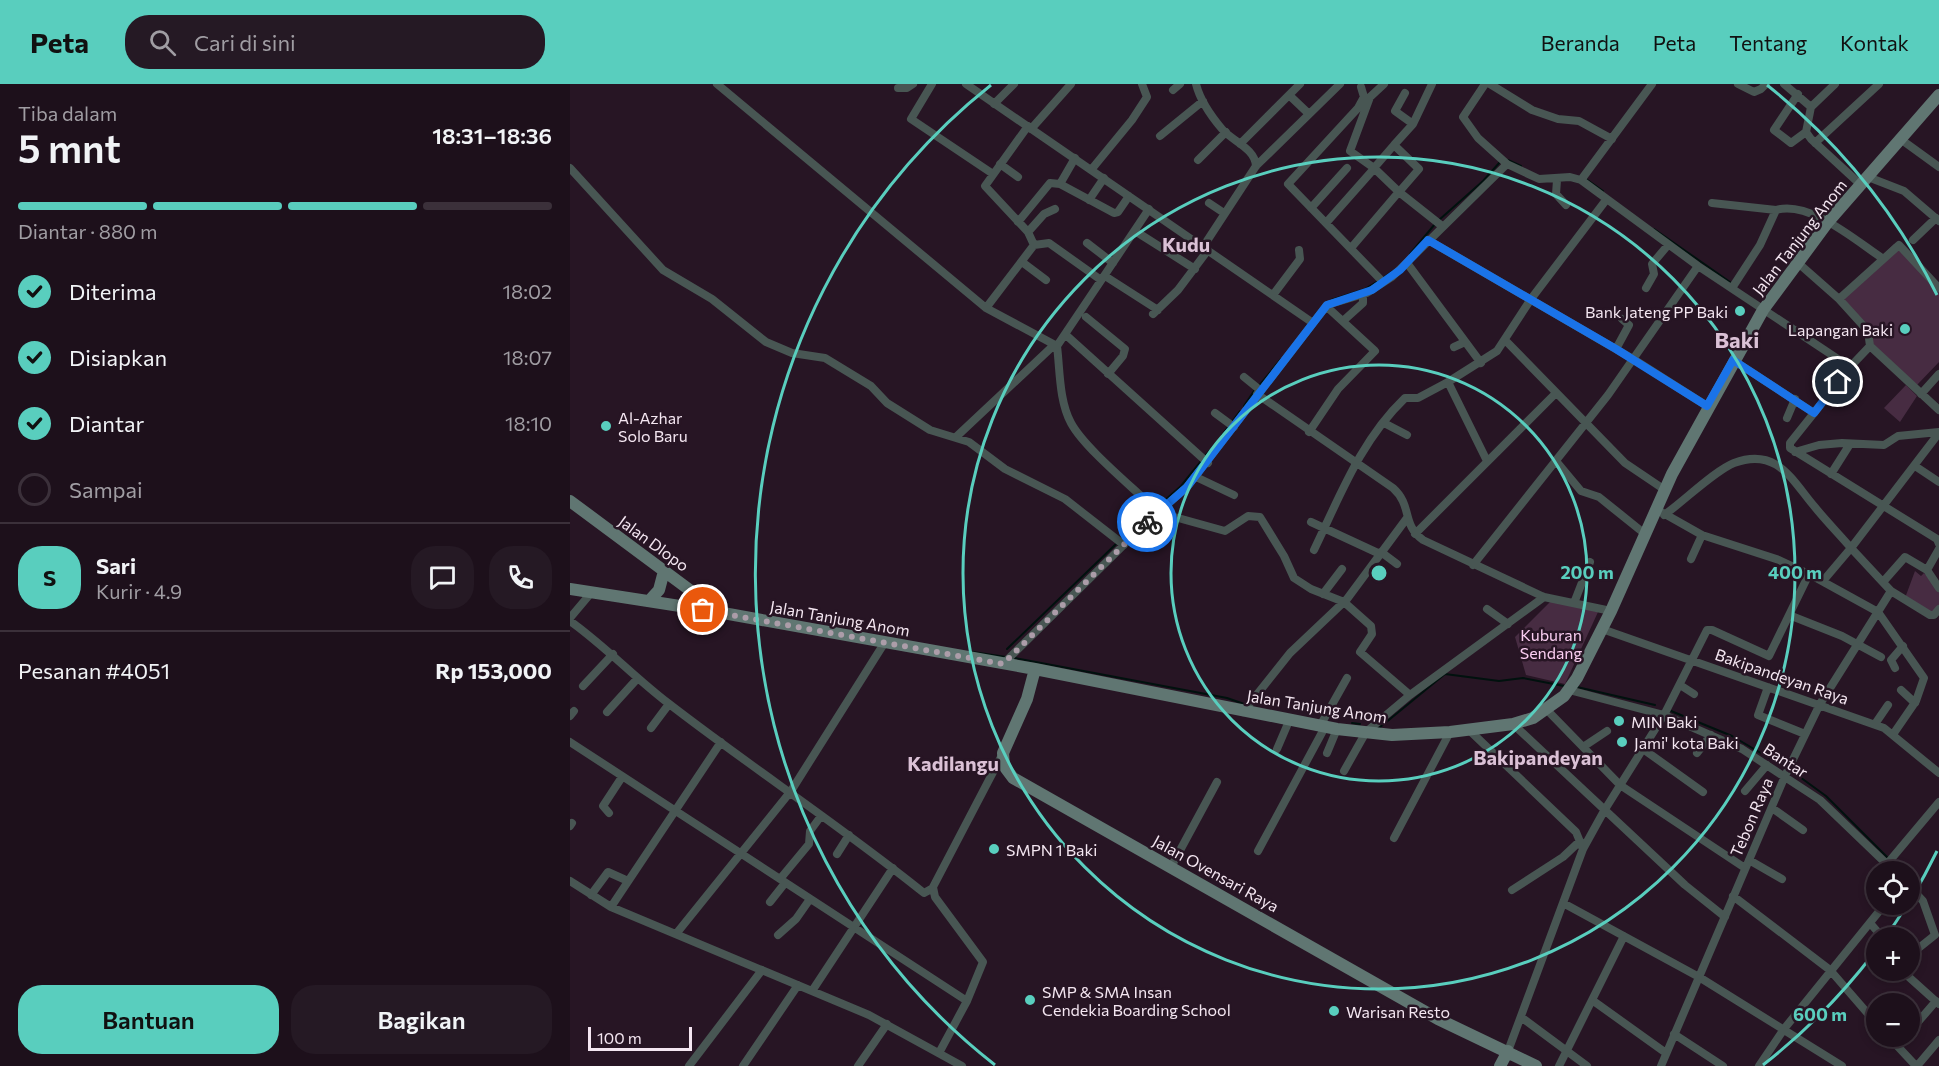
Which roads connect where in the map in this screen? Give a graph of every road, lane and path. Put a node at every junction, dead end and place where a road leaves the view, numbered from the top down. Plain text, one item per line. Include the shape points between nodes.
1 (717, 84) edge
2 (913, 84) edge
3 (932, 84) edge
4 (967, 84) edge
5 (1014, 84) edge
6 (1071, 84) edge
7 (1142, 84) edge
8 (1196, 84) edge
9 (1300, 84) edge
10 (1340, 84) edge
11 (1384, 84) edge
12 (1432, 84) edge
13 (1485, 84) edge
14 (1490, 84) edge
15 (1652, 84) edge
16 (1738, 84) edge
17 (1766, 84) edge
18 (1835, 84) edge
19 (1879, 84) edge
20 (1788, 85) edge
21 (1362, 87) dead end
22 (898, 88) dead end
23 (1405, 93) dead end
24 (1798, 94) junction
25 (1289, 95) junction
26 (1939, 95) edge
27 (1203, 101) junction
28 (994, 104) junction
29 (1811, 106) junction
30 (1309, 114) junction
31 (1413, 124) junction
32 (1029, 128) junction
33 (1226, 132) junction
34 (1806, 132) junction
35 (1160, 136) dead end
36 (1899, 138) junction
37 (1612, 139) junction
38 (1815, 143) junction
39 (1240, 144) junction
40 (1394, 145) junction
41 (1075, 158) junction
42 (1197, 160) dead end
43 (1503, 162) junction
44 (1000, 164) junction
45 (1256, 166) junction
46 (1939, 167) edge
47 (570, 168) edge
48 (1347, 168) dead end
49 (1373, 169) junction
50 (1091, 170) junction
51 (993, 174) junction
52 (1018, 177) dead end
53 (1104, 178) junction
54 (1583, 178) junction
55 (1557, 180) junction
56 (1865, 181) junction
57 (1060, 184) junction
58 (1398, 193) junction
59 (1129, 196) junction
60 (1606, 200) junction
61 (1089, 201) junction
62 (1209, 203) dead end
63 (1712, 203) dead end
64 (1566, 206) dead end
65 (1311, 208) junction
66 (1054, 209) dead end
67 (1149, 209) junction
68 (1776, 210) junction
69 (1224, 213) junction
70 (1937, 220) edge
71 (1018, 222) junction
72 (1828, 222) junction
73 (1326, 223) junction
74 (1439, 223) junction
75 (1135, 231) junction
76 (1028, 232) junction
77 (1428, 240) junction
78 (1913, 240) dead end
79 (1088, 243) dead end
80 (1668, 244) junction
81 (1034, 245) junction
82 (1206, 248) junction
83 (1351, 248) junction
84 (1299, 250) dead end
85 (1882, 258) junction
86 (1022, 262) junction
87 (1797, 262) junction
88 (1113, 263) junction
89 (1407, 263) junction
90 (1698, 266) junction
91 (1195, 269) junction
92 (1103, 278) junction
93 (1046, 280) dead end
94 (1382, 280) junction
95 (1646, 288) dead end
96 (1732, 288) junction
97 (1939, 288) edge
98 (1273, 295) junction
99 (1363, 295) junction
100 (1531, 299) junction
101 (1839, 299) junction
102 (1326, 306) junction
103 (986, 308) junction
104 (1762, 310) junction
105 (1086, 317) dead end
106 (1622, 319) dead end
107 (1311, 321) junction
108 (1343, 321) junction
109 (1066, 334) junction
110 (1506, 341) junction
111 (1465, 342) junction
112 (1055, 346) junction
113 (1870, 346) junction
114 (1454, 347) dead end
115 (1616, 349) junction
116 (1633, 359) junction
117 (1733, 360) junction
118 (1481, 363) junction
119 (1850, 367) junction
120 (1108, 374) junction
121 (1939, 374) edge
122 (1244, 377) dead end
123 (1448, 382) junction
124 (1258, 390) junction
125 (1555, 394) junction
126 (1921, 394) junction
127 (1795, 399) junction
128 (1707, 406) junction
129 (1939, 410) edge
130 (1215, 413) dead end
131 (1814, 413) junction
132 (1787, 418) dead end
133 (1384, 423) junction
134 (1585, 424) junction
135 (1231, 425) junction
136 (1309, 432) junction
137 (1407, 435) dead end
138 (1938, 436) edge
139 (956, 437) junction
140 (1850, 444) junction
141 (1795, 452) junction
142 (1204, 460) junction
143 (1556, 461) junction
144 (1487, 462) junction
145 (1355, 463) junction
146 (1915, 466) junction
147 (1831, 474) junction
148 (1196, 477) junction
149 (1939, 482) edge
150 (1665, 490) junction
151 (1234, 495) dead end
152 (570, 501) edge
153 (1884, 507) junction
154 (1157, 509) junction
155 (1660, 512) junction
156 (1407, 518) junction
157 (1311, 522) dead end
158 (1325, 527) junction
159 (1415, 534) junction
160 (1645, 534) junction
161 (1702, 535) junction
162 (1121, 543) junction
163 (1939, 544) edge
164 (1851, 548) junction
165 (1939, 549) edge
166 (1314, 550) dead end
167 (1380, 553) junction
168 (1690, 559) dead end
169 (1590, 562) dead end
170 (1397, 564) dead end
171 (1473, 565) junction
172 (1342, 569) dead end
173 (1927, 570) junction
174 (664, 571) junction
175 (1809, 574) junction
176 (1822, 581) junction
177 (1883, 582) junction
178 (1939, 588) edge
179 (570, 589) edge
180 (1891, 591) junction
181 (591, 592) junction
182 (1323, 594) junction
183 (1544, 597) junction
184 (649, 601) junction
185 (1344, 602) junction
186 (1574, 603) junction
187 (1487, 609) dead end
188 (1939, 609) edge
189 (1611, 611) junction
190 (719, 612) junction
191 (1878, 612) junction
192 (1789, 615) junction
193 (570, 620) edge
194 (1508, 624) junction
195 (1602, 629) junction
196 (885, 642) junction
197 (1858, 643) junction
198 (1903, 646) junction
199 (613, 654) junction
200 (1881, 657) dead end
201 (1007, 659) junction
202 (1692, 661) junction
203 (1895, 668) dead end
204 (1035, 669) junction
205 (1347, 678) dead end
206 (637, 679) junction
207 (1680, 685) junction
208 (583, 686) dead end
209 (1768, 687) junction
210 (1569, 690) junction
211 (1901, 690) dead end
212 (1694, 694) dead end
213 (1410, 695) junction
214 (1915, 703) junction
215 (669, 704) junction
216 (1820, 704) junction
217 (1888, 705) dead end
218 (1247, 708) junction
219 (1547, 710) junction
220 (607, 712) dead end
221 (1665, 713) junction
222 (1289, 721) junction
223 (1514, 724) junction
224 (1875, 724) junction
225 (651, 728) dead end
226 (1327, 728) junction
227 (1468, 729) junction
228 (1607, 731) dead end
229 (1366, 732) junction
230 (1450, 732) junction
231 (1894, 733) junction
232 (1805, 734) junction
233 (1711, 735) junction
234 (570, 742) edge
235 (721, 742) junction
236 (1582, 747) junction
237 (1277, 749) dead end
238 (1643, 749) junction
239 (1003, 753) junction
240 (1327, 753) dead end
241 (1697, 753) dead end
242 (1767, 765) junction
243 (1344, 771) dead end
244 (1939, 773) edge
245 (1786, 774) junction
246 (622, 777) junction
247 (1217, 782) dead end
248 (1620, 785) junction
249 (791, 791) junction
250 (1744, 791) dead end
251 (1703, 792) dead end
252 (1939, 802) edge
253 (1773, 808) junction
254 (1604, 811) junction
255 (609, 813) dead end
256 (675, 813) junction
257 (821, 816) junction
258 (1803, 830) dead end
259 (1593, 831) junction
260 (1576, 832) junction
261 (849, 835) junction
262 (1394, 838) dead end
263 (1582, 845) junction
264 (1258, 851) dead end
265 (740, 854) junction
266 (837, 854) dead end
267 (1889, 861) joint
268 (1747, 864) junction
269 (1171, 867) junction
270 (893, 868) junction
271 (1782, 879) dead end
272 (570, 880) edge
273 (628, 881) junction
274 (782, 881) junction
275 (933, 888) junction
276 (1512, 890) dead end
277 (591, 896) junction
278 (1733, 896) junction
279 (1920, 898) edge
280 (810, 899) junction
281 (770, 902) dead end
282 (1563, 903) junction
283 (611, 907) junction
284 (1876, 915) edge
285 (1725, 917) junction
286 (1870, 923) junction
287 (855, 927) junction
288 (1873, 927) edge
289 (676, 934) junction
290 (778, 935) dead end
291 (1624, 936) junction
292 (1920, 947) edge
293 (762, 970) junction
294 (1830, 970) junction
295 (1699, 977) junction
296 (1913, 981) edge
297 (798, 985) junction
298 (812, 991) junction
299 (1592, 1000) junction
300 (967, 1001) junction
301 (1937, 1003) edge
302 (1866, 1011) edge
303 (1521, 1017) junction
304 (1920, 1020) edge
305 (887, 1024) junction
306 (1784, 1029) junction
307 (1674, 1034) junction
308 (1939, 1040) edge
309 (1899, 1047) edge
310 (1508, 1050) junction
311 (1568, 1052) junction
312 (939, 1053) junction
313 (1666, 1053) junction
314 (689, 1066) edge
315 (743, 1066) edge
316 (858, 1066) edge
317 (962, 1066) edge
318 (1500, 1066) edge
319 (1536, 1066) edge
320 (1559, 1066) edge
321 (1587, 1066) edge
322 (1661, 1066) edge
323 (1723, 1066) edge
324 (1759, 1066) edge
325 (1842, 1066) edge
326 (1917, 1066) edge

1 - 103 street
2 - 22 street
3 - 51 street via 911,119
4 - 28 street
5 - 28 street
6 - 32 street
7 - 50 street via 1147,97
8 - 27 street
9 - 25 street
10 - 30 street
11 - 49 street via 1370,97 1350,149
12 - 31 street
13 - 43 street via 1463,117
14 - 37 street via 1532,110 1579,121
15 - 37 street
16 - 17 street via 1754,92
18 - 29 street
19 - 38 street
20 - 24 street
21 - 65 street via 1364,97 1358,108 1288,183
23 - 31 street via 1395,111
24 - 29 street
24 - 34 street via 1774,130 1791,143
25 - 30 street
25 - 39 street
26 - 36 main road, Jalan Tanjung Anom
27 - 33 street
27 - 35 street
28 - 32 street
29 - 34 street
30 - 45 street
31 - 40 street
32 - 41 street
32 - 44 street
33 - 39 street
33 - 42 street
34 - 38 street
36 - 46 street
36 - 56 main road, Jalan Tanjung Anom
37 - 54 street
38 - 56 street
39 - 45 street via 1250,152
40 - 49 street
40 - 58 street via 1419,169
41 - 50 street
41 - 57 street
43 - 55 street via 1539,179
43 - 74 street
44 - 51 street
44 - 52 street
45 - 69 street
47 - 139 street via 663,270 712,299 766,342 825,358 871,386 922,426
48 - 65 street
49 - 58 street
49 - 73 street
50 - 53 street
51 - 71 street via 985,188
53 - 59 street
53 - 61 street
54 - 55 street
54 - 60 street
55 - 64 street via 1556,192
56 - 70 street via 1904,191
56 - 72 main road, Jalan Tanjung Anom
57 - 61 street
57 - 71 street via 1050,183
58 - 74 street
58 - 83 street
59 - 61 street via 1117,213
59 - 67 street
60 - 80 street
60 - 100 street
62 - 69 street
63 - 68 street
65 - 73 street
66 - 76 street
67 - 75 street
67 - 82 street
68 - 72 street via 1802,209
68 - 96 street via 1754,256
69 - 82 street
70 - 78 street
71 - 76 street
72 - 85 street
72 - 87 main road, Jalan Tanjung Anom
73 - 83 street
74 - 77 street
75 - 88 street
75 - 91 street
76 - 81 street
77 - 89 street
77 - 100 street
79 - 88 street
80 - 90 street
80 - 95 street via 1653,264 1654,274
81 - 86 street
81 - 92 street via 1049,243
82 - 91 street
82 - 98 street
83 - 94 street
84 - 98 street via 1300,259
85 - 97 street via 1899,245
85 - 101 street
86 - 93 street
86 - 103 street
87 - 101 street
87 - 104 main road, Jalan Tanjung Anom
88 - 92 street
89 - 94 street
89 - 111 street
90 - 96 street
90 - 116 street
91 - 92 street via 1155,312
92 - 109 street
94 - 99 street
96 - 104 street
98 - 107 street
99 - 102 street
99 - 108 street via 1363,303
100 - 110 street
100 - 115 street
101 - 113 street via 1868,331
102 - 107 street
102 - 108 street
103 - 112 street
104 - 117 main road, Jalan Tanjung Anom
104 - 119 street
105 - 120 street via 1125,349
106 - 115 street via 1629,325
107 - 124 street
108 - 136 street via 1375,352 1338,389
109 - 112 street
109 - 120 street
110 - 118 street
110 - 125 street
111 - 114 street
111 - 118 street
112 - 139 street
112 - 154 street via 1071,423
113 - 119 street
113 - 126 street
115 - 116 street
116 - 128 street
116 - 134 street
117 - 127 street
117 - 128 main road, Jalan Tanjung Anom
118 - 123 street
119 - 131 street
120 - 142 street
121 - 126 street
122 - 124 street
123 - 133 street via 1418,398 1405,398
123 - 144 street
124 - 135 street
124 - 136 street
125 - 134 street
125 - 144 street
126 - 129 street
127 - 131 street
127 - 132 street
128 - 150 main road, Jalan Tanjung Anom
130 - 135 street
131 - 141 street via 1790,443
133 - 137 street
133 - 145 street
134 - 143 street
134 - 150 street via 1635,472
135 - 142 street
136 - 145 street
138 - 140 street via 1898,436 1884,445
138 - 146 street
139 - 162 street via 981,449 1005,470 1065,500
140 - 141 street
140 - 147 street
141 - 147 street
142 - 148 street
143 - 160 street via 1581,491 1599,497
143 - 171 street
144 - 159 street
145 - 156 street via 1401,495
145 - 158 street
146 - 149 street
146 - 153 street
147 - 153 street
148 - 151 street
148 - 154 street
150 - 155 main road, Jalan Tanjung Anom
152 - 174 main road, Jalan Dlopo
153 - 163 street via 1937,539
153 - 164 street
154 - 162 street
154 - 182 street via 1225,531 1248,516 1260,517 1294,578
155 - 160 main road, Jalan Tanjung Anom
155 - 161 street
155 - 164 street via 1733,464 1761,460 1791,474
156 - 159 street
156 - 167 street
157 - 158 street
158 - 166 street
158 - 167 street
159 - 171 street
160 - 189 main road, Jalan Tanjung Anom
161 - 168 street
161 - 175 street
162 - 201 street
164 - 176 street
164 - 177 street
165 - 173 street
167 - 170 street
167 - 185 street
169 - 186 street
171 - 183 street
172 - 182 street
173 - 177 street via 1905,556
173 - 178 street
174 - 184 main road via 659,590
174 - 190 main road, Jalan Dlopo
175 - 176 street
175 - 192 street
176 - 191 street
177 - 180 street
179 - 181 main road, Jalan Tanjung Anom
180 - 188 street via 1930,615
180 - 191 street, Tebon Raya
181 - 184 main road, Jalan Tanjung Anom
181 - 193 street
182 - 185 street
183 - 186 street
183 - 194 street
184 - 190 main road, Jalan Tanjung Anom
185 - 213 street via 1373,628 1360,649 1361,655
185 - 218 street via 1290,653
186 - 189 street
187 - 194 street
189 - 195 main road, Jalan Tanjung Anom
190 - 196 main road, Jalan Tanjung Anom
191 - 197 street, Tebon Raya
191 - 198 street
192 - 197 street
192 - 202 street via 1768,656 1710,629
193 - 199 street
194 - 213 street
195 - 202 street, Bakipandeyan Raya
195 - 210 main road, Jalan Tanjung Anom
196 - 201 main road, Jalan Tanjung Anom
196 - 249 street
197 - 200 street
197 - 216 street, Tebon Raya
198 - 203 street via 1891,660
198 - 214 street via 1924,678
199 - 206 street
199 - 208 street
201 - 204 main road, Jalan Tanjung Anom
202 - 207 street
202 - 209 street, Bakipandeyan Raya
204 - 218 main road, Jalan Tanjung Anom
204 - 239 main road via 1027,699
205 - 226 street
206 - 215 street
206 - 220 street
207 - 212 street
207 - 221 street
209 - 216 street, Bakipandeyan Raya
209 - 232 street via 1758,715
210 - 219 main road, Jalan Tanjung Anom
210 - 221 street, Bantar
211 - 214 street
213 - 229 street
214 - 231 street
215 - 225 street
215 - 235 street
216 - 224 street, Bakipandeyan Raya
216 - 232 street, Tebon Raya
217 - 224 street
218 - 222 main road, Jalan Tanjung Anom
219 - 223 main road, Jalan Tanjung Anom
219 - 236 street
221 - 233 street, Bantar
221 - 238 street
222 - 226 main road, Jalan Tanjung Anom
222 - 237 street
223 - 227 main road, Jalan Tanjung Anom
223 - 254 street
224 - 231 street, Bakipandeyan Raya
226 - 229 main road, Jalan Tanjung Anom
226 - 240 street
226 - 264 street
227 - 230 main road, Jalan Tanjung Anom
227 - 260 street
228 - 236 street
229 - 230 main road, Jalan Tanjung Anom
229 - 243 street
230 - 262 street
231 - 244 street, Bakipandeyan Raya
232 - 245 street, Tebon Raya
233 - 241 street
233 - 242 street, Bantar
234 - 246 street
235 - 249 street
235 - 256 street
236 - 248 street
238 - 248 street
238 - 251 street
239 - 269 main road, Jalan Ovensari Raya via 1004,766 1013,778
239 - 275 street
242 - 245 street, Bantar
242 - 250 street
245 - 253 street, Tebon Raya
245 - 267 street, Bantar
246 - 255 street via 603,806
246 - 256 street
247 - 269 street
248 - 254 street
248 - 268 street
249 - 257 street
249 - 265 street
252 - 267 street
253 - 258 street
253 - 268 street, Tebon Raya
254 - 259 street
254 - 285 street
256 - 265 street
256 - 273 street
257 - 261 street
257 - 274 street via 810,831 808,844
259 - 260 street
259 - 263 street
260 - 263 street
261 - 266 street
261 - 270 street
263 - 276 street
263 - 282 street
265 - 274 street
265 - 289 street
268 - 271 street
268 - 278 street, Tebon Raya
269 - 310 main road, Jalan Ovensari Raya via 1438,1019 1478,1040
270 - 275 street via 924,893
270 - 287 street
272 - 277 street
273 - 277 street via 608,872
273 - 283 street
274 - 280 street
274 - 281 street
275 - 300 street via 935,897 982,958 981,972
277 - 283 street
278 - 285 street, Tebon Raya
278 - 294 street
279 - 292 street via 1935,935
280 - 287 street
280 - 290 street
282 - 291 street
282 - 303 street
283 - 289 street
284 - 286 street
285 - 295 street, Tebon Raya
286 - 288 street
286 - 294 street
287 - 298 street
287 - 300 street
289 - 293 street
291 - 295 street
291 - 299 street
293 - 297 street
293 - 314 street
294 - 302 street
294 - 306 street
295 - 306 street
295 - 307 street, Tebon Raya
296 - 301 street
297 - 298 street
297 - 315 street
298 - 305 street
299 - 311 street
299 - 313 street
300 - 312 street
301 - 304 street
303 - 310 street
303 - 311 street
305 - 312 street
305 - 316 street
306 - 324 street
306 - 325 street
307 - 313 street, Tebon Raya
307 - 323 street
308 - 326 street
309 - 326 street
310 - 318 main road
310 - 319 main road, Jalan Ovensari Raya
311 - 320 street
311 - 321 street
312 - 317 street
313 - 322 street, Tebon Raya

